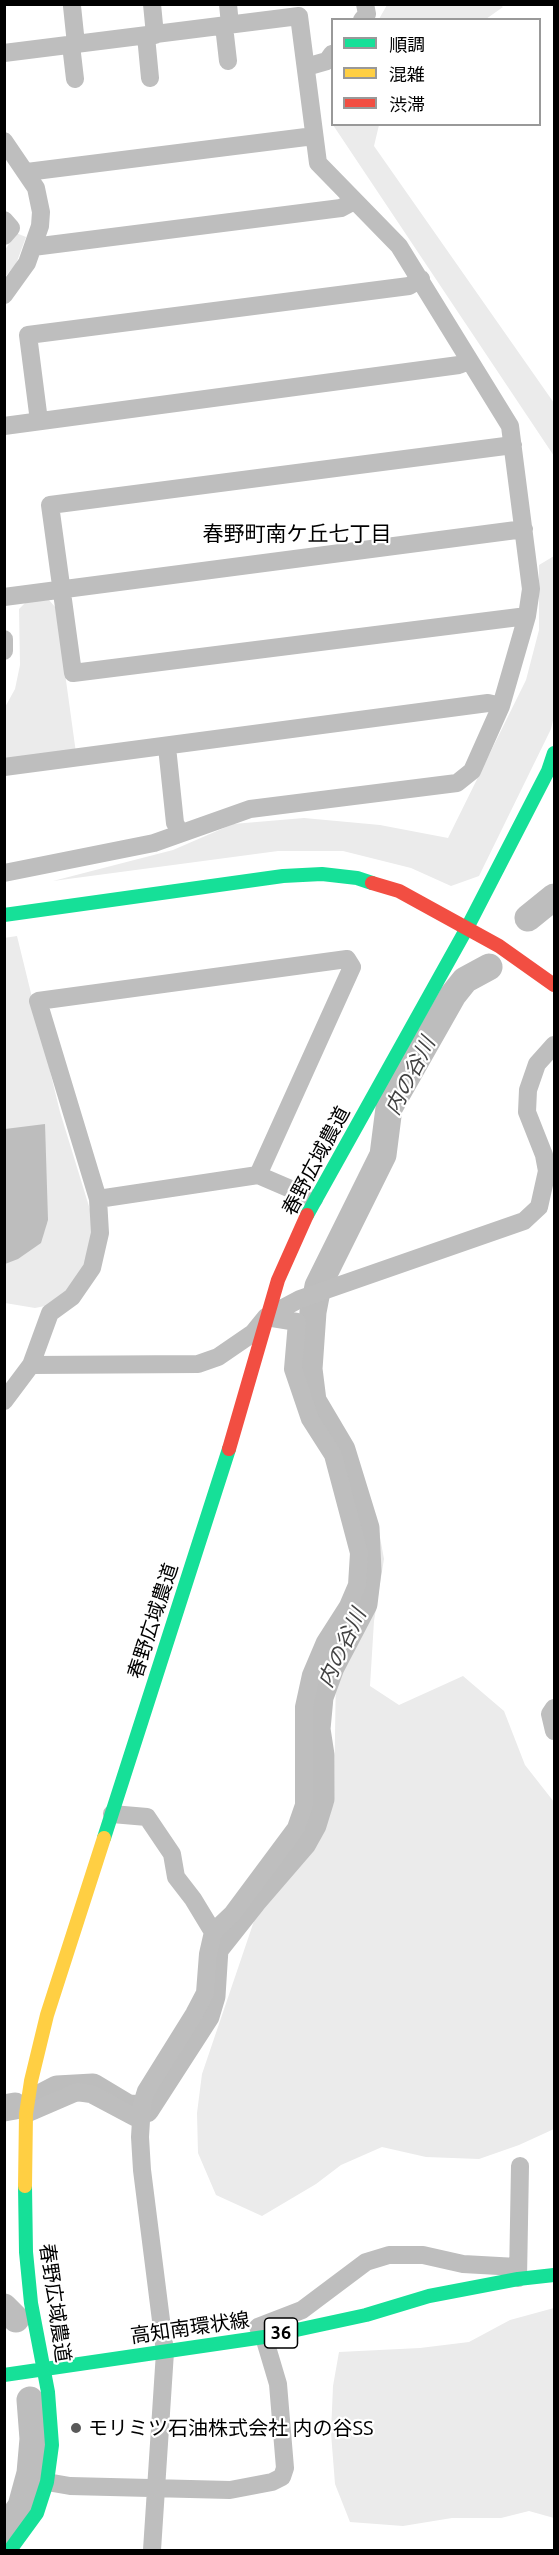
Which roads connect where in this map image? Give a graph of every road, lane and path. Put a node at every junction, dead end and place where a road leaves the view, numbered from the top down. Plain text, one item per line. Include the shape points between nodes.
1 (152, 4) edge
2 (228, 4) edge
3 (365, 4) edge
4 (72, 6) edge
5 (298, 10) edge
6 (364, 18) edge
7 (227, 25) junction
8 (150, 35) junction
9 (73, 45) junction
10 (4, 54) edge
11 (331, 56) edge
12 (228, 61) dead end
13 (306, 67) junction
14 (150, 78) dead end
15 (75, 79) dead end
16 (314, 136) junction
17 (4, 141) edge
18 (27, 172) junction
19 (354, 201) junction
20 (4, 220) edge
21 (4, 236) edge
22 (33, 247) junction
23 (421, 279) junction
24 (4, 295) edge
25 (469, 361) junction
26 (39, 421) junction
27 (4, 426) edge
28 (513, 445) junction
29 (524, 529) junction
30 (61, 590) junction
31 (4, 597) edge
32 (527, 615) junction
33 (4, 639) edge
34 (4, 651) edge
35 (501, 706) junction
36 (166, 747) junction
37 (555, 753) edge
38 (4, 767) edge
39 (180, 832) junction
40 (4, 873) edge
41 (4, 915) edge
42 (467, 928) junction
43 (555, 985) edge
44 (555, 1045) edge
45 (258, 1175) junction
46 (98, 1199) junction
47 (314, 1199) junction
48 (266, 1317) junction
49 (31, 1365) junction
50 (4, 1401) edge
51 (555, 1708) edge
52 (555, 1731) edge
53 (112, 1814) junction
54 (213, 1932) junction
55 (141, 2112) junction
56 (26, 2114) junction
57 (520, 2166) dead end
58 (517, 2273) junction
59 (555, 2276) edge
60 (264, 2337) junction
61 (165, 2352) junction
62 (45, 2370) junction
63 (4, 2374) edge
64 (47, 2482) junction
65 (154, 2488) junction
66 (10, 2550) edge
67 (152, 2550) edge

1 - 8 street
2 - 7 street
3 - 6 street
4 - 9 street
5 - 7 street
5 - 13 street
7 - 8 street
7 - 12 street
8 - 9 street
8 - 14 street
9 - 10 street
9 - 15 street
11 - 13 street
13 - 16 street
16 - 18 street
16 - 19 street via 318,163
17 - 18 street
18 - 22 street via 36,188 41,212
19 - 22 street via 341,208
19 - 23 street via 399,246
20 - 21 street via 11,228
22 - 24 street via 27,263
23 - 25 street
23 - 26 street via 409,286 27,335
25 - 26 street
25 - 28 street via 510,426
26 - 27 street
28 - 29 street
28 - 30 street via 51,505
29 - 30 street
29 - 32 street via 531,589
30 - 31 street
30 - 32 street via 73,673
32 - 35 street
33 - 34 street
35 - 36 street via 488,704
35 - 39 street via 472,771 457,783 250,809
36 - 38 street
36 - 39 street
37 - 42 street, 春野広域農道
39 - 40 street via 154,843
41 - 42 street via 283,876 322,874 357,878 399,891
42 - 43 street
42 - 47 street, 春野広域農道
44 - 48 street via 537,1064 528,1090 527,1112 547,1171 539,1207 524,1221 419,1260 327,1288
45 - 46 street
45 - 46 street via 352,967 347,959 38,1001
45 - 47 street
46 - 49 street via 100,1233 93,1268 72,1297 50,1313
47 - 48 street, 春野広域農道
48 - 49 street via 253,1333 218,1357 198,1365
48 - 53 street, 春野広域農道 via 240,1413
48 - 54 street via 297,1322 293,1369 310,1419 333,1455 359,1553 357,1585 311,1675 304,1707 304,1805 296,1828 232,1914
49 - 50 street
51 - 52 street via 550,1714
53 - 54 street via 147,1817 171,1854 176,1877
53 - 56 street, 春野広域農道 via 47,2015
54 - 55 street via 205,1993 146,2091
55 - 56 street via 76,2092
55 - 61 street via 142,2170
56 - 62 street, 春野広域農道 via 26,2252 31,2303
57 - 58 street
58 - 59 street, 高知南環状線 / 36
58 - 60 street, 高知南環状線 / 36
58 - 60 street via 423,2255 389,2255 366,2262 302,2310 258,2327
60 - 61 street, 高知南環状線 / 36
60 - 65 street via 278,2384 285,2468 282,2477 230,2490
61 - 62 street, 高知南環状線 / 36
61 - 65 street
62 - 63 street, 高知南環状線 / 36
62 - 64 street, 春野広域農道 via 51,2445
64 - 65 street
64 - 66 street, 春野広域農道 via 37,2513
65 - 67 street

